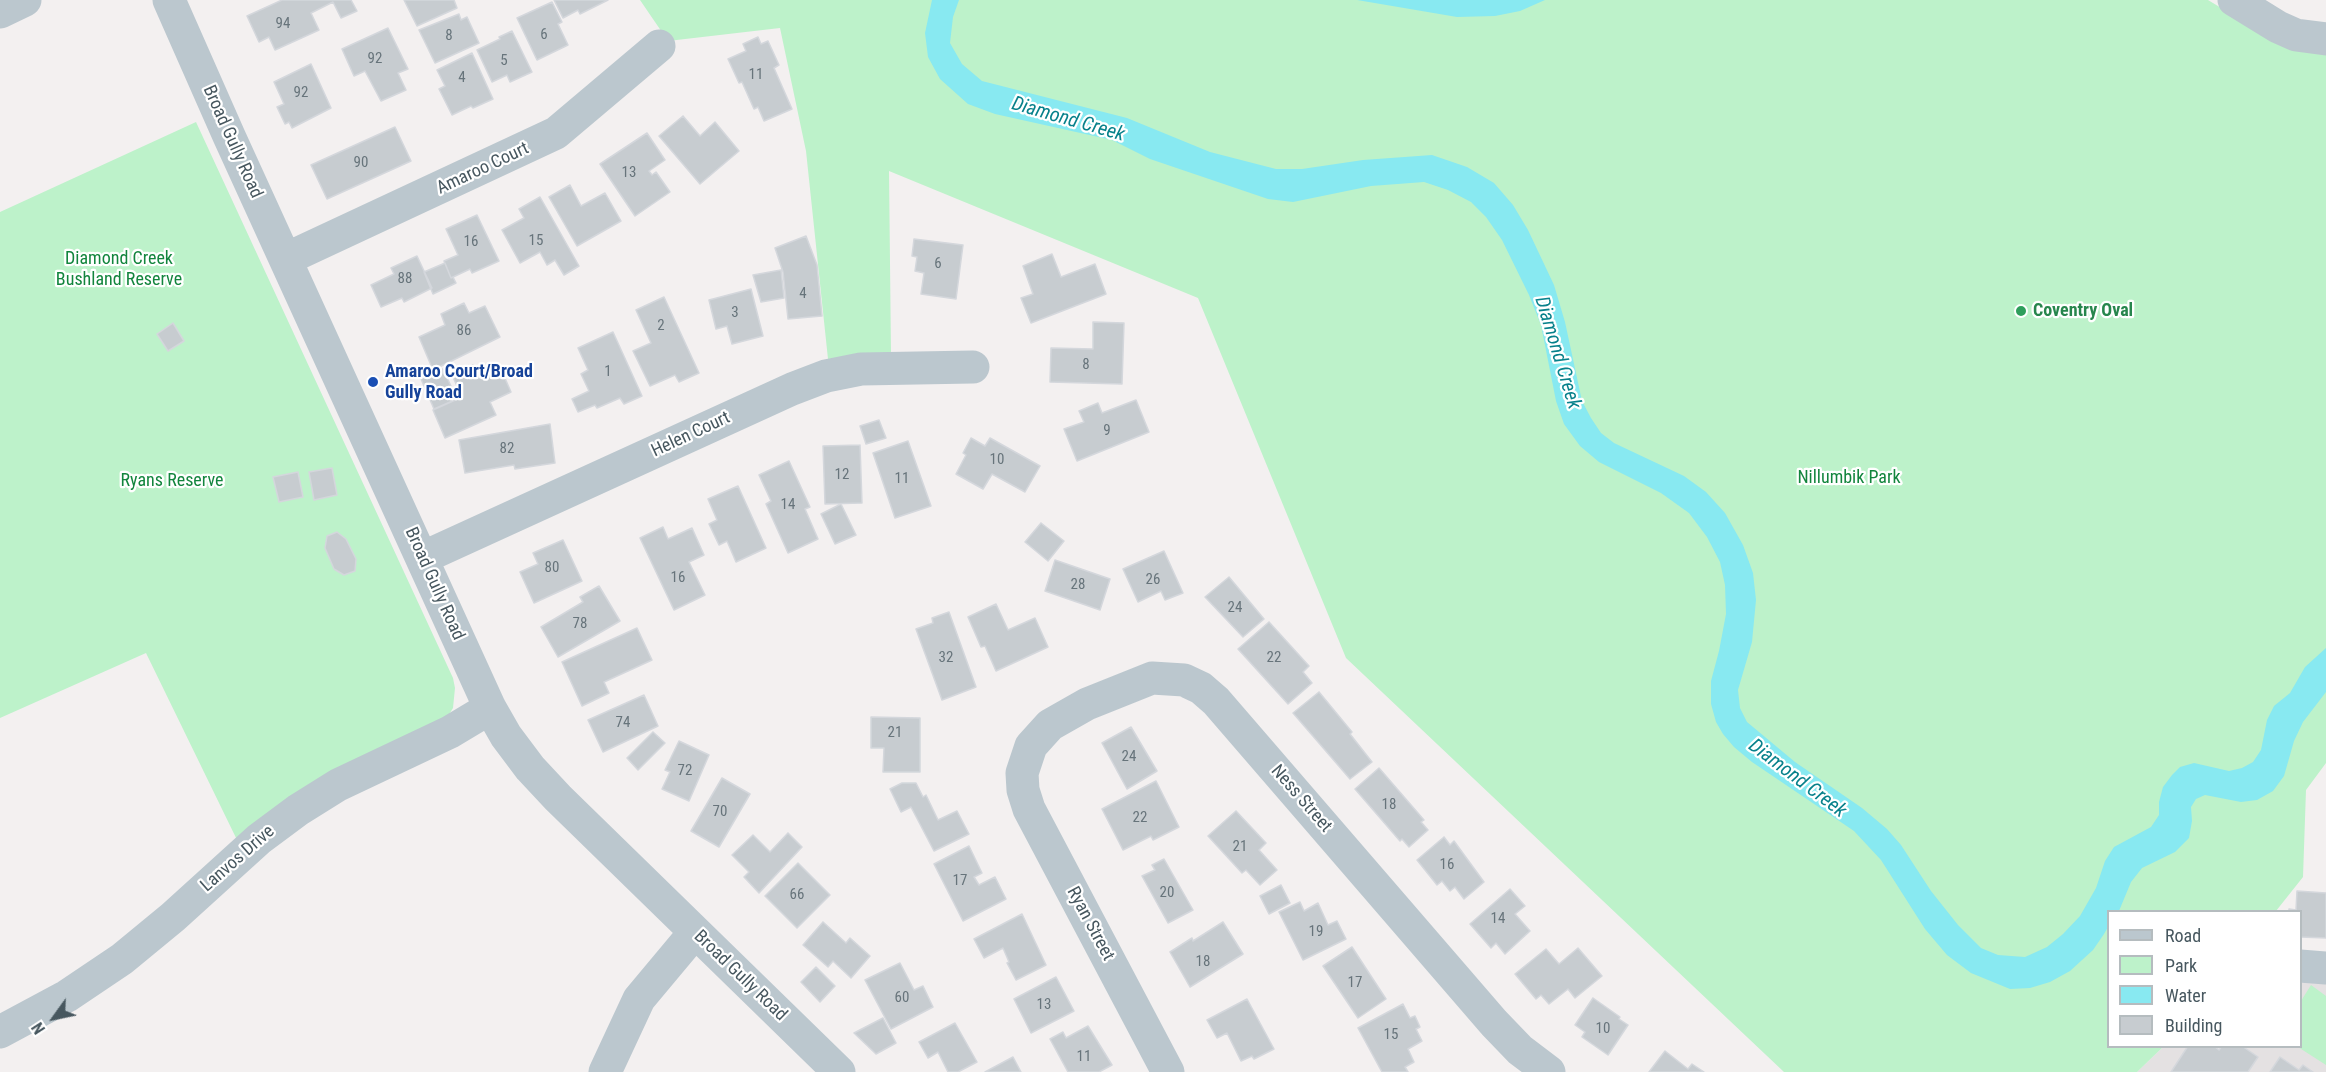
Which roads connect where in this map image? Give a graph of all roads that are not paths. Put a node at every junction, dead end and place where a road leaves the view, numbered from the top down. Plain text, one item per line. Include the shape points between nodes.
1 (25, 0) edge
2 (169, 0) edge
3 (2234, 0) edge
4 (0, 12) edge
5 (2326, 39) edge
6 (659, 46) dead end
7 (286, 259) junction
8 (973, 367) dead end
9 (422, 558) junction
10 (490, 708) junction
11 (1022, 773) joint
12 (695, 932) junction
13 (2302, 966) edge
14 (2326, 968) edge
15 (0, 1032) edge
16 (605, 1072) edge
17 (839, 1072) edge
18 (1168, 1072) edge
19 (1549, 1072) edge

1 - 4 street
2 - 7 street, Broad Gully Road
3 - 5 street via 2296,35
6 - 7 street, Amaroo Court via 556,134
7 - 9 street, Broad Gully Road
8 - 9 street, Helen Court via 861,369 826,376
9 - 10 street, Broad Gully Road
10 - 12 street, Broad Gully Road via 506,736 551,790
10 - 15 street, Lanvos Drive via 450,732 355,776 298,810 122,958 67,996
11 - 18 street, Ryan Street via 1029,809
11 - 19 street, Ness Street via 1030,746 1041,733 1087,704 1152,678 1184,680 1201,688 1494,1023
12 - 16 street via 639,999
12 - 17 street, Broad Gully Road
13 - 14 street

